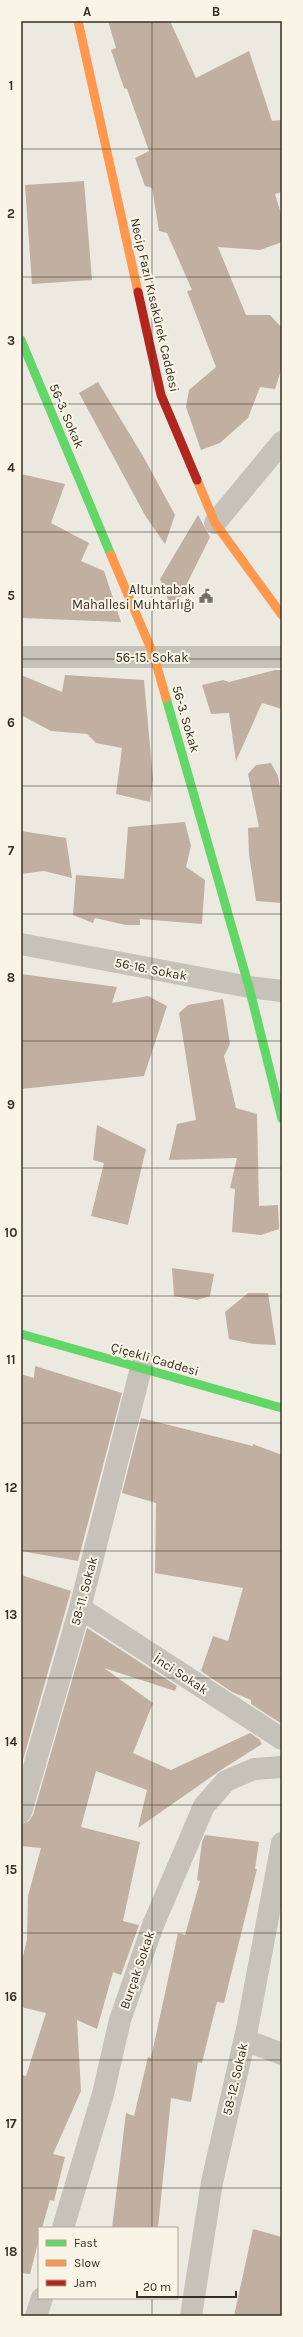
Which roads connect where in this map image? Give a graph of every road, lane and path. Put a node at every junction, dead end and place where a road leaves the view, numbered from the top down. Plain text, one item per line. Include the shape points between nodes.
1 (78, 21) edge
2 (21, 340) edge
3 (282, 442) edge
4 (215, 523) junction
5 (282, 614) edge
6 (154, 656) junction
7 (21, 657) edge
8 (282, 657) edge
9 (21, 944) edge
10 (249, 987) junction
11 (282, 991) edge
12 (282, 1119) edge
13 (21, 1334) edge
14 (141, 1368) junction
15 (282, 1408) edge
16 (80, 1608) junction
17 (282, 1740) edge
18 (282, 1767) edge
19 (21, 1812) edge
20 (282, 1843) edge
21 (245, 2040) junction
22 (282, 2054) edge
23 (63, 2227) edge
24 (42, 2299) edge
25 (36, 2316) edge
26 (191, 2316) edge

1 - 4 street, Necip Fazıl Kısakürek Caddesi via 161,395
2 - 6 street, 56-3. Sokak
3 - 4 street
4 - 5 street, Necip Fazıl Kısakürek Caddesi
6 - 7 street, 56-15. Sokak
6 - 8 street, 56-15. Sokak
6 - 10 street, 56-3. Sokak
9 - 10 street, 56-16. Sokak
10 - 11 street, 56-16. Sokak
10 - 12 street, 56-3. Sokak
13 - 14 street, Çiçekli Caddesi
14 - 15 street, Çiçekli Caddesi
14 - 16 street, 58-11. Sokak
16 - 17 street, İnci Sokak
16 - 19 street, 58-11. Sokak
18 - 23 street, Burçak Sokak via 254,1769 226,1781 204,1806 153,1925 120,2020 103,2094
20 - 21 street, 58-12. Sokak
21 - 22 street
21 - 26 street, 58-12. Sokak via 212,2182
24 - 25 street

